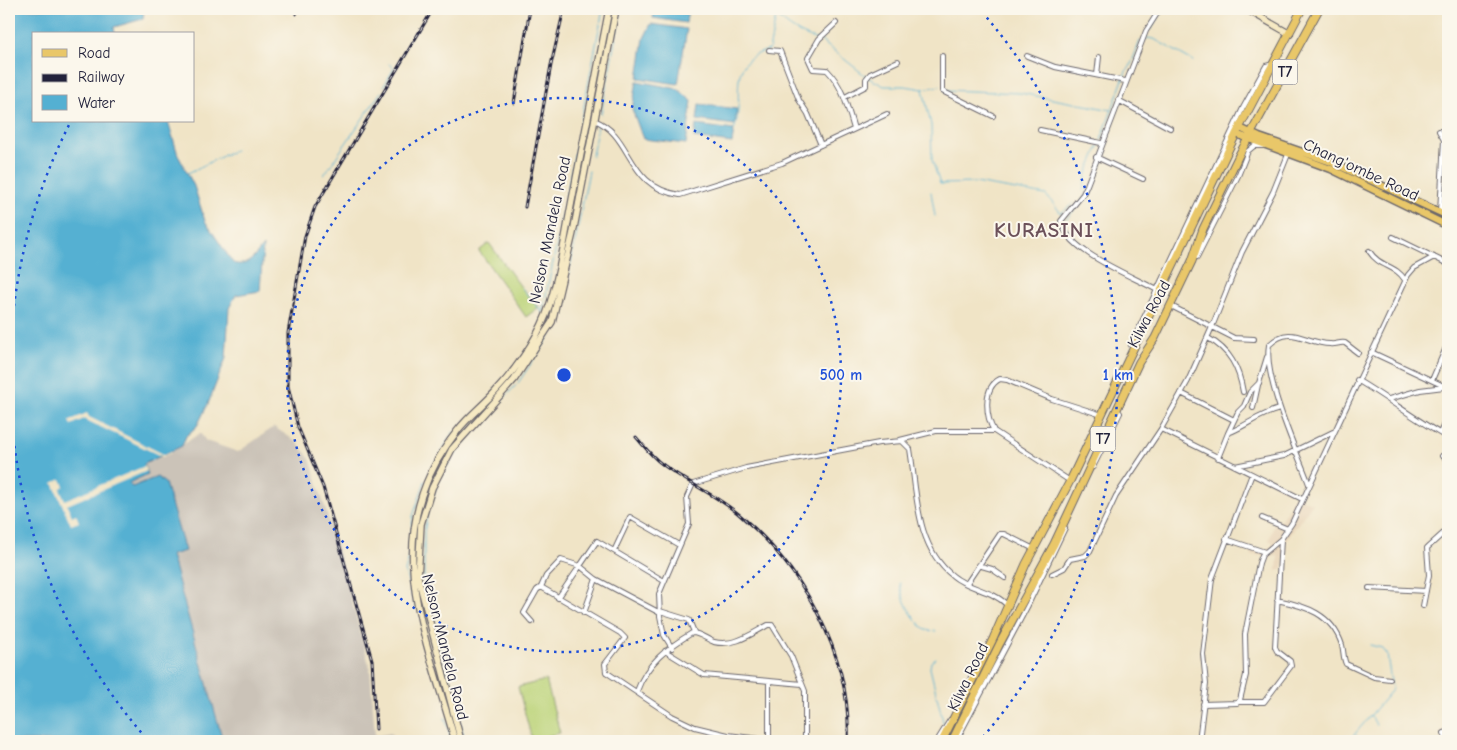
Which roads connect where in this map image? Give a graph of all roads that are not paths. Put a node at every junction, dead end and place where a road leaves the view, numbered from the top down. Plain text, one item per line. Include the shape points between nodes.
1 (609, 9) edge
2 (616, 9) edge
3 (1160, 9) edge
4 (1246, 9) edge
5 (1302, 9) edge
6 (1319, 9) edge
7 (836, 22) dead end
8 (1290, 34) junction
9 (769, 50) dead end
10 (942, 56) dead end
11 (1027, 56) dead end
12 (1099, 57) dead end
13 (898, 61) dead end
14 (1273, 64) junction
15 (1097, 76) junction
16 (1126, 81) junction
17 (845, 97) junction
18 (1118, 100) junction
19 (887, 114) dead end
20 (993, 116) dead end
21 (594, 120) junction
22 (1254, 125) junction
23 (1170, 128) dead end
24 (854, 130) junction
25 (1040, 130) dead end
26 (1238, 131) junction
27 (1439, 131) dead end
28 (1249, 136) junction
29 (1260, 140) junction
30 (1101, 143) junction
31 (821, 145) junction
32 (1243, 147) junction
33 (1273, 147) junction
34 (1289, 152) junction
35 (1096, 157) junction
36 (1143, 180) dead end
37 (1440, 212) junction
38 (1448, 216) edge
39 (1448, 226) edge
40 (1393, 237) dead end
41 (1369, 251) dead end
42 (1434, 257) junction
43 (1448, 264) edge
44 (1405, 280) junction
45 (1158, 291) junction
46 (1170, 306) junction
47 (1212, 327) junction
48 (1208, 338) junction
49 (1254, 339) dead end
50 (1448, 343) edge
51 (1371, 352) junction
52 (1358, 354) dead end
53 (1268, 355) junction
54 (1358, 380) junction
55 (1432, 380) junction
56 (1259, 383) junction
57 (1447, 388) edge
58 (1243, 392) dead end
59 (1181, 393) junction
60 (1388, 399) junction
61 (1253, 408) dead end
62 (1280, 409) junction
63 (1101, 414) junction
64 (1448, 417) edge
65 (1234, 420) junction
66 (1161, 429) junction
67 (994, 431) junction
68 (1333, 432) junction
69 (1228, 433) junction
70 (1440, 433) junction
71 (1448, 438) edge
72 (893, 442) junction
73 (1296, 451) junction
74 (1442, 456) dead end
75 (1218, 458) junction
76 (1448, 459) edge
77 (1235, 466) junction
78 (1252, 474) junction
79 (1069, 480) junction
80 (1309, 484) junction
81 (1302, 500) junction
82 (1262, 518) dead end
83 (1288, 529) junction
84 (1448, 530) edge
85 (1226, 539) junction
86 (1281, 539) junction
87 (679, 545) junction
88 (615, 549) junction
89 (1033, 549) junction
90 (1266, 552) junction
91 (978, 565) junction
92 (580, 566) junction
93 (1052, 574) dead end
94 (1005, 578) dead end
95 (596, 579) junction
96 (664, 581) junction
97 (967, 584) junction
98 (541, 587) junction
99 (1369, 588) dead end
100 (1426, 591) junction
101 (558, 598) junction
102 (1277, 600) junction
103 (1006, 604) junction
104 (1423, 606) dead end
105 (660, 612) junction
106 (584, 613) junction
107 (532, 622) dead end
108 (694, 632) junction
109 (672, 648) junction
110 (665, 651) junction
111 (1390, 679) dead end
112 (769, 682) junction
113 (802, 684) junction
114 (637, 691) junction
115 (1238, 702) junction
116 (1203, 704) junction
117 (1446, 732) edge
118 (769, 740) edge
119 (455, 741) edge
120 (460, 741) edge
121 (775, 741) edge
122 (805, 741) edge
123 (936, 741) edge
124 (942, 741) edge
125 (954, 741) edge
126 (1199, 741) edge
127 (1447, 741) edge

1 - 119 main road, Nelson Mandela Road via 566,232 545,316 509,376 446,446 432,467 417,506 412,540 412,577
2 - 21 main road, Nelson Mandela Road
3 - 16 street via 1146,31
4 - 8 main road
5 - 8 highway, Kilwa Road / T7
6 - 22 highway, Kilwa Road / T7
7 - 17 street via 819,39 808,58 813,68 830,72
8 - 14 highway, Kilwa Road / T7
9 - 31 street via 780,51
10 - 20 street via 942,91
11 - 15 street via 1055,67
12 - 15 street
13 - 17 street via 870,74 866,86
14 - 26 highway, Kilwa Road / T7
14 - 45 street via 1266,66 1243,108
15 - 16 street
16 - 18 street
17 - 24 street
18 - 23 street
18 - 30 street
19 - 24 street
21 - 31 street via 608,126 646,181 667,193 680,195 782,163
21 - 120 main road, Nelson Mandela Road via 552,322 514,380 452,449 432,488 421,524 418,577
22 - 28 highway, Kilwa Road / T7
22 - 29 main road
24 - 31 street
25 - 30 street
26 - 28 main road, Chang'ombe Road
26 - 45 highway, Kilwa Road / T7
27 - 37 street via 1444,140
28 - 29 main road, Chang'ombe Road
28 - 32 highway, Kilwa Road / T7
29 - 32 main road
29 - 33 main road, Chang'ombe Road
29 - 37 main road, Chang'ombe Road via 1331,162
30 - 35 street
32 - 46 highway, Kilwa Road / T7
33 - 34 main road, Chang'ombe Road
33 - 46 street via 1254,146 1248,151
34 - 39 main road, Chang'ombe Road
34 - 47 street via 1273,192 1242,252
35 - 36 street
35 - 45 street via 1083,194 1062,218 1061,225 1082,250
37 - 38 main road, Chang'ombe Road
40 - 42 street
41 - 44 street via 1379,264 1398,271
42 - 43 street
42 - 44 street via 1414,268
44 - 51 street
45 - 63 highway, Kilwa Road / T7
46 - 47 street
46 - 125 highway, Kilwa Road / T7
47 - 48 street
47 - 49 street via 1234,338
48 - 58 street via 1218,344 1236,365
48 - 59 street
50 - 55 street
51 - 54 street
51 - 55 street
52 - 53 street via 1345,343 1326,344 1285,335 1271,343
53 - 56 street
53 - 62 street
54 - 60 street
54 - 68 street
55 - 57 street
56 - 61 street
56 - 65 street
57 - 60 street via 1420,390
59 - 65 street
59 - 66 street
60 - 70 street
62 - 69 street
62 - 73 street
63 - 67 street via 1000,379 993,384 987,401 988,418
63 - 79 highway, Kilwa Road / T7
64 - 70 street
65 - 69 street
66 - 75 street
66 - 93 street via 1116,496 1090,551 1085,556 1070,559 1064,568
67 - 72 street via 936,431
67 - 79 street
68 - 73 street
68 - 80 street
69 - 75 street
70 - 71 street
72 - 87 street via 746,468 695,482 688,493 689,524
72 - 97 street via 902,441 910,449 922,528 930,548 953,576
73 - 77 street
73 - 80 street
74 - 76 street
75 - 77 street
77 - 78 street
78 - 81 street
78 - 85 street
79 - 89 highway, Kilwa Road / T7
80 - 81 street
81 - 83 street
82 - 83 street
83 - 86 street
84 - 100 street via 1427,548 1429,575
85 - 90 street
85 - 116 street via 1212,579 1203,654 1206,675
86 - 90 street
86 - 102 street
87 - 88 street via 630,517
87 - 96 street
88 - 92 street via 595,542
88 - 96 street
89 - 91 street via 1002,534
89 - 103 highway, Kilwa Road / T7
90 - 115 street via 1259,563 1253,590 1245,638 1246,675
91 - 94 street
91 - 97 street
92 - 95 street
92 - 98 street via 561,560 546,576
92 - 101 street
95 - 105 street
95 - 106 street
96 - 105 street via 659,594
97 - 103 street
98 - 101 street
98 - 107 street via 524,613
99 - 100 street
100 - 104 street
101 - 106 street
102 - 111 street via 1319,613 1338,634 1346,664 1374,677
102 - 115 street via 1275,647 1291,666 1264,702
103 - 123 street
103 - 124 highway, Kilwa Road / T7 via 993,639
105 - 108 street via 689,620
105 - 109 street via 664,635
106 - 114 street via 625,638 605,668
108 - 109 street
108 - 113 street via 725,643 772,625 791,656
109 - 110 street
110 - 112 street via 704,675
110 - 114 street via 644,674
112 - 113 street
112 - 118 street
113 - 122 street via 806,698
114 - 118 street via 694,727 728,736
115 - 116 street
116 - 126 street
117 - 127 street
118 - 121 street

